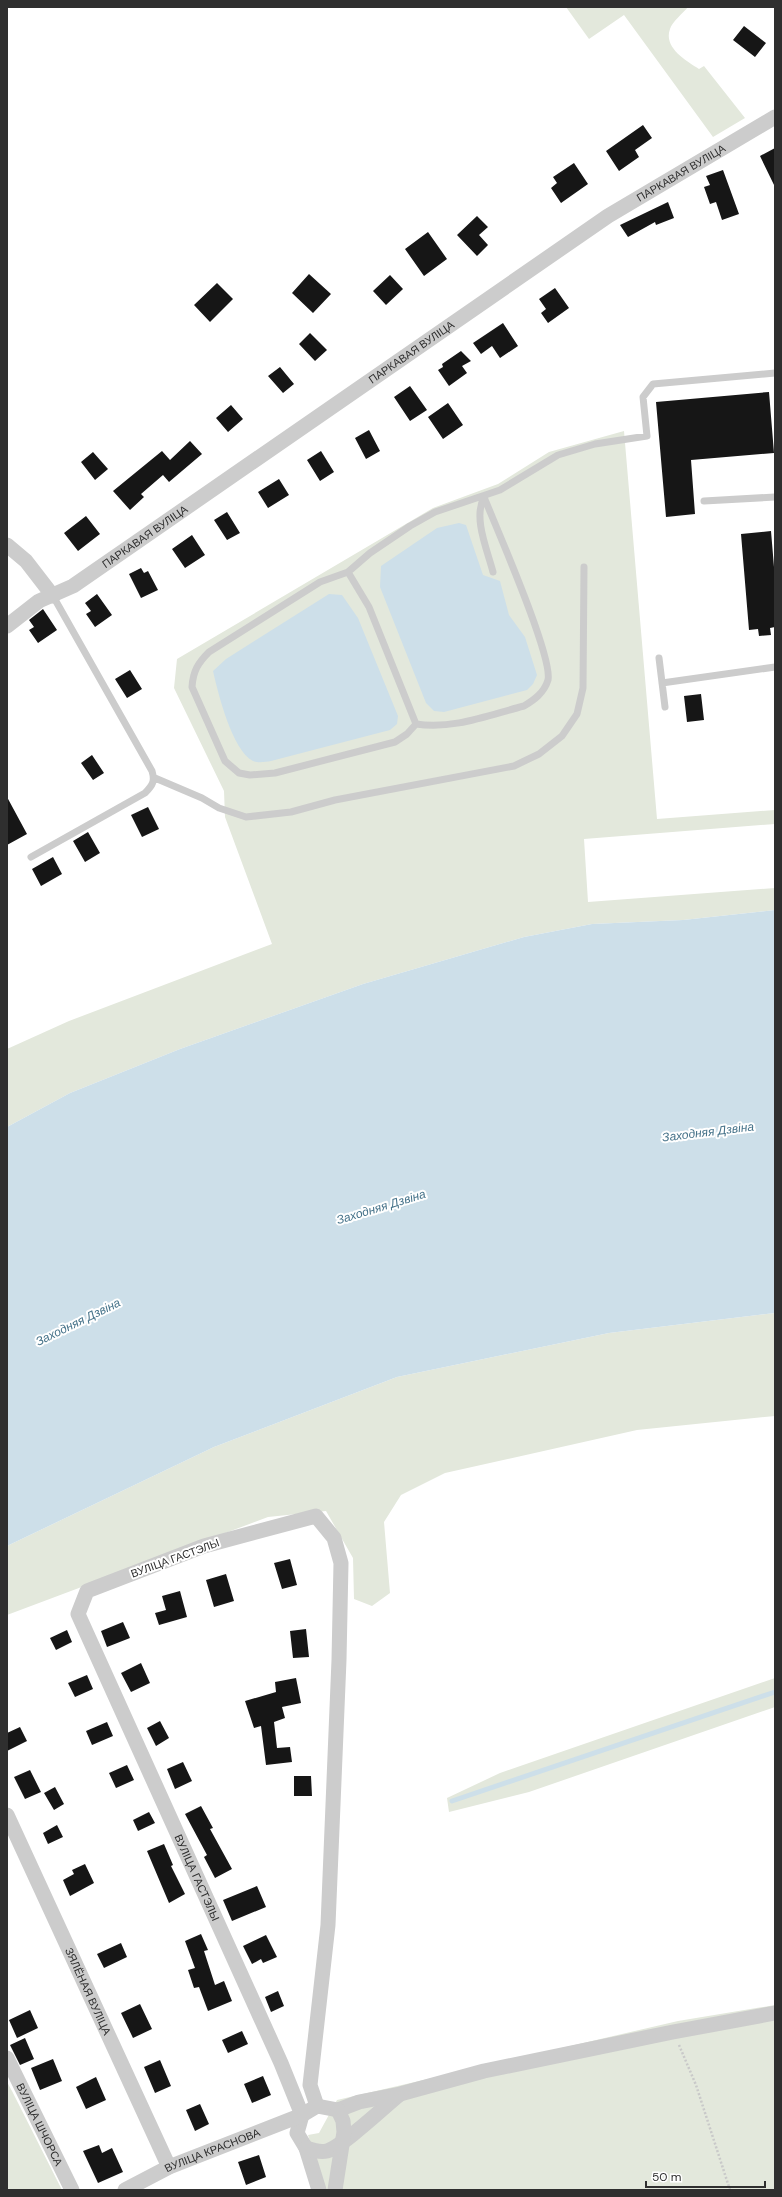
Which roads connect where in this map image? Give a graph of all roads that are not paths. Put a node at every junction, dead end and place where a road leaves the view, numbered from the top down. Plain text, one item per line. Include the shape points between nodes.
1 (775, 117) edge
2 (775, 373) edge
3 (484, 497) junction
4 (775, 497) edge
5 (704, 501) dead end
6 (7, 545) edge
7 (584, 567) dead end
8 (348, 572) junction
9 (493, 572) dead end
10 (53, 596) junction
11 (7, 626) edge
12 (660, 658) dead end
13 (775, 667) edge
14 (662, 683) junction
15 (665, 707) dead end
16 (416, 724) junction
17 (155, 778) junction
18 (31, 857) dead end
19 (7, 1815) edge
20 (775, 2014) edge
21 (7, 2058) edge
22 (400, 2094) junction
23 (316, 2106) junction
24 (338, 2110) junction
25 (302, 2115) junction
26 (341, 2143) junction
27 (306, 2148) junction
28 (169, 2167) junction
29 (72, 2190) edge
30 (124, 2190) edge
31 (319, 2190) edge
32 (335, 2190) edge

1 - 10 street, ПАРКАВАЯ ВУЛІЦА via 608,216 80,581
2 - 3 lane via 653,384 643,397 647,436 595,444 558,455
3 - 8 lane via 435,512 370,553
3 - 9 lane via 479,506 480,517
3 - 16 lane via 535,627 548,667 548,680 543,691 524,706 451,724
4 - 5 lane
6 - 10 street via 26,561
7 - 17 lane via 583,688 577,714 562,736 539,754 514,766 335,800 291,812 246,817 218,808 202,798
8 - 16 lane via 369,607
8 - 16 lane via 320,582 209,652 199,662 193,675 192,687 196,699 225,761 239,773 250,775 275,773 395,742
10 - 11 street, ПАРКАВАЯ ВУЛІЦА via 39,601
10 - 17 lane
12 - 14 lane
13 - 14 lane
14 - 15 lane
17 - 18 lane via 145,793
19 - 28 street, ЗЯЛЁНАЯ ВУЛІЦА
20 - 22 street via 484,2071
21 - 29 street, ВУЛІЦА ШЧОРСА
22 - 24 street via 359,2102
22 - 26 street
23 - 24 street
23 - 25 street
23 - 25 street, ВУЛІЦА ГАСТЭЛЫ via 310,2085 328,1925 341,1563 334,1538 316,1516 204,1546 87,1591 78,1614 281,2063
24 - 26 street via 344,2132
25 - 27 street via 297,2133
25 - 28 street, ВУЛІЦА КРАСНОВА
26 - 27 street via 327,2151 317,2152
26 - 32 street
27 - 31 street
28 - 30 street, ВУЛІЦА КРАСНОВА

